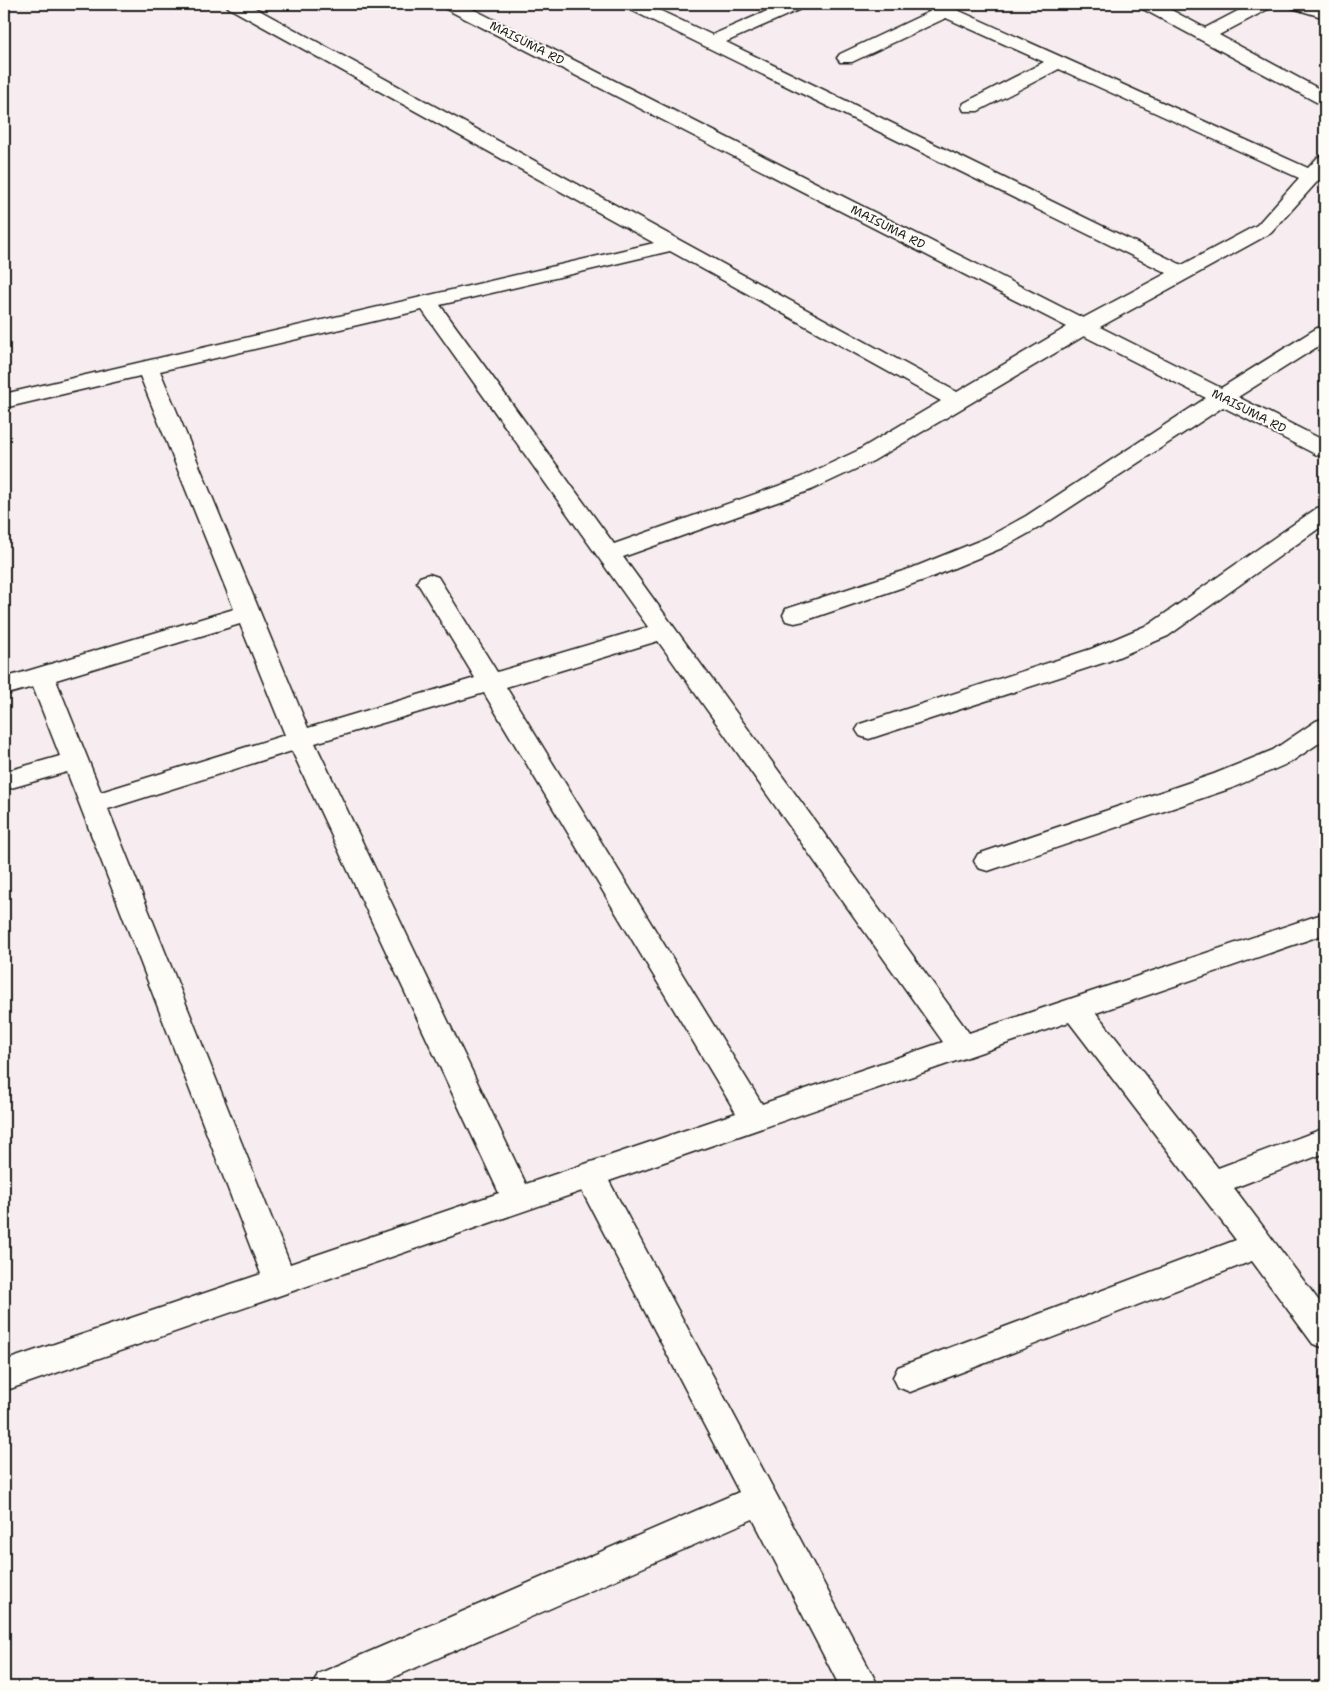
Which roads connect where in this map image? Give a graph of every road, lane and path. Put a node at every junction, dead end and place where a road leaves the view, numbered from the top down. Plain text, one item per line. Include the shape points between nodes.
1 (235, 4) edge
2 (450, 4) edge
3 (633, 4) edge
4 (797, 4) edge
5 (1147, 4) edge
6 (1264, 4) edge
7 (1298, 4) edge
8 (938, 7) edge
9 (1325, 13) edge
10 (1205, 35) junction
11 (712, 42) junction
12 (846, 58) dead end
13 (1059, 62) junction
14 (1325, 99) edge
15 (971, 107) dead end
16 (1318, 169) edge
17 (671, 244) junction
18 (1183, 273) junction
19 (427, 302) junction
20 (1084, 327) junction
21 (1325, 333) edge
22 (147, 368) junction
23 (1222, 397) junction
24 (4, 401) edge
25 (959, 402) junction
26 (1325, 450) edge
27 (1325, 513) edge
28 (608, 554) junction
29 (429, 582) dead end
30 (249, 613) junction
31 (795, 615) dead end
32 (664, 631) junction
33 (42, 676) junction
34 (490, 682) junction
35 (4, 687) edge
36 (1325, 727) edge
37 (870, 730) dead end
38 (300, 739) junction
39 (75, 761) junction
40 (4, 781) edge
41 (93, 804) junction
42 (988, 861) dead end
43 (1325, 923) edge
44 (1075, 1008) junction
45 (963, 1047) junction
46 (755, 1118) junction
47 (1325, 1140) edge
48 (590, 1175) junction
49 (1212, 1183) junction
50 (518, 1199) junction
51 (1259, 1245) junction
52 (280, 1280) junction
53 (1325, 1334) edge
54 (4, 1376) edge
55 (910, 1378) dead end
56 (761, 1499) junction
57 (331, 1687) edge
58 (860, 1687) edge

1 - 17 street
2 - 20 street, MAISUMA RD
3 - 11 street
4 - 11 street
5 - 10 street
6 - 10 street
7 - 9 street
8 - 12 street
8 - 13 street
10 - 14 street
11 - 18 street
13 - 15 street
13 - 16 street
16 - 18 street via 1264,229
17 - 19 street
17 - 25 street
18 - 20 street
19 - 22 street
19 - 28 street
20 - 23 street, MAISUMA RD
20 - 25 street
21 - 23 street
22 - 24 street
22 - 30 street
23 - 26 street, MAISUMA RD
23 - 31 street via 1034,521 994,543 921,573
25 - 28 street via 865,456 803,485
27 - 37 street via 1159,630 1100,655
28 - 32 street
29 - 34 street
30 - 33 street
30 - 38 street
32 - 34 street
32 - 45 street
33 - 35 street
33 - 39 street
34 - 38 street
34 - 46 street
36 - 42 street via 1282,756 1223,781
38 - 41 street
38 - 50 street
39 - 40 street
39 - 41 street
41 - 52 street
43 - 44 street
44 - 45 street
44 - 49 street
45 - 46 street
46 - 48 street
47 - 49 street
48 - 50 street
48 - 56 street
49 - 51 street
50 - 52 street
51 - 53 street
51 - 55 street
52 - 54 street
56 - 57 street
56 - 58 street

